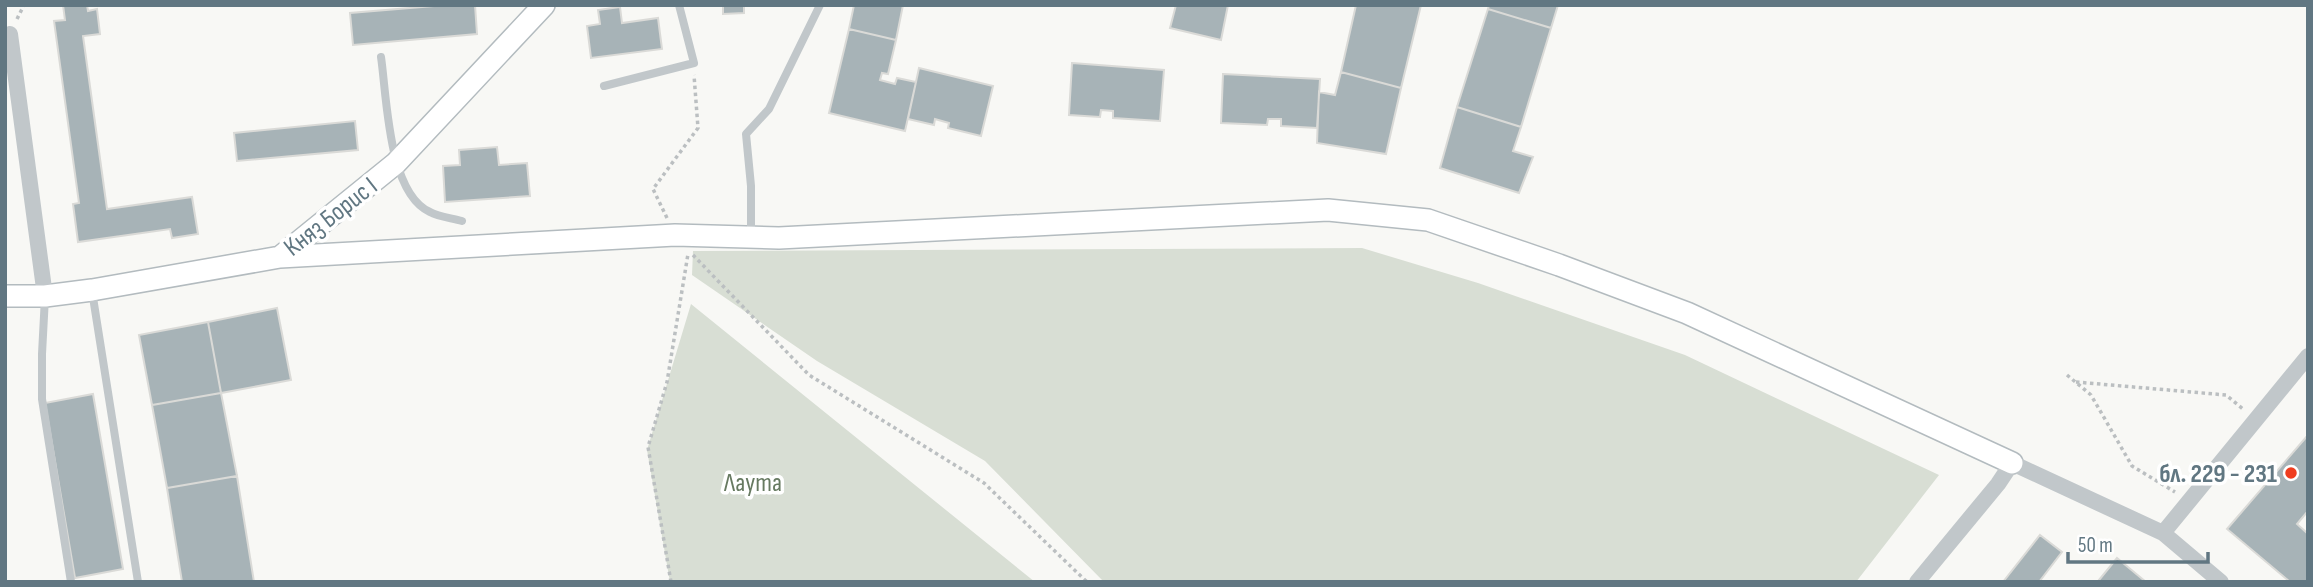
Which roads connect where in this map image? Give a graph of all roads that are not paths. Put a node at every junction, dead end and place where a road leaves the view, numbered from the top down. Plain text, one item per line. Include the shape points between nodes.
1 (544, 5) edge
2 (680, 5) edge
3 (820, 5) edge
4 (10, 34) dead end
5 (382, 57) dead end
6 (604, 86) dead end
7 (396, 163) junction
8 (462, 221) dead end
9 (751, 237) junction
10 (280, 257) junction
11 (92, 290) junction
12 (5, 296) edge
13 (45, 296) junction
14 (2308, 356) edge
15 (2012, 463) junction
16 (2163, 533) junction
17 (71, 582) edge
18 (138, 582) edge
19 (1917, 582) edge
20 (2221, 582) edge

1 - 7 street, Княз Борис I
2 - 6 lane via 694,63
3 - 9 lane via 769,109 746,134
4 - 13 street
5 - 7 lane
7 - 8 lane via 409,195 429,212
7 - 10 street, Княз Борис I
9 - 10 street via 675,235
9 - 15 street via 1328,210 1428,220 1687,313
10 - 11 street, Княз Борис I
11 - 13 street, Княз Борис I
11 - 18 lane
12 - 13 street, Княз Борис I
13 - 17 lane via 42,399
14 - 16 street
15 - 16 street
15 - 19 street
16 - 20 street

